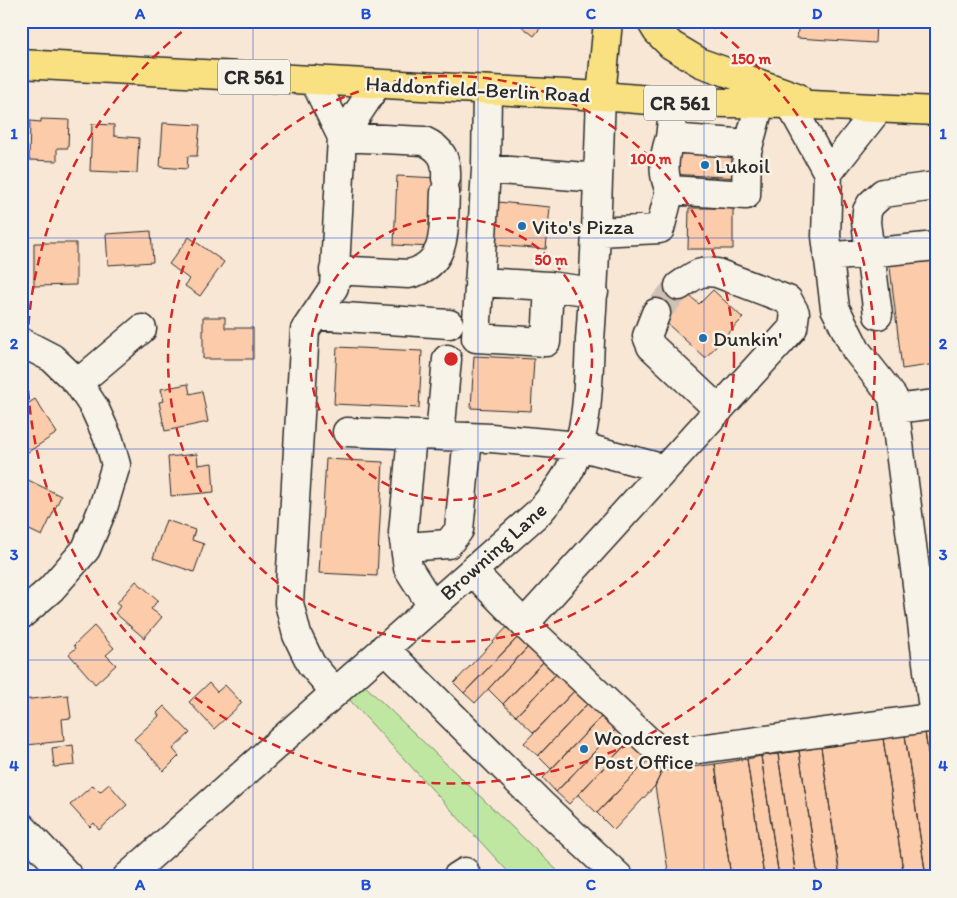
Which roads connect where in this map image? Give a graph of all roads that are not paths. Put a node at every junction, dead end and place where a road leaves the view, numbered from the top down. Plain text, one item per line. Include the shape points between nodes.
1 (608, 21) edge
2 (651, 21) edge
3 (21, 64) edge
4 (314, 80) junction
5 (377, 84) junction
6 (487, 90) junction
7 (601, 96) junction
8 (674, 102) junction
9 (760, 104) junction
10 (790, 104) junction
11 (820, 105) junction
12 (879, 108) junction
13 (936, 111) edge
14 (342, 137) junction
15 (670, 138) junction
16 (750, 144) junction
17 (486, 169) junction
18 (828, 173) junction
19 (598, 178) junction
20 (936, 186) edge
21 (670, 190) junction
22 (596, 232) junction
23 (936, 246) edge
24 (870, 253) junction
25 (828, 257) junction
26 (334, 270) junction
27 (479, 282) junction
28 (549, 286) junction
29 (679, 286) tunnel mouth
30 (594, 292) junction
31 (656, 313) tunnel mouth
32 (315, 315) junction
33 (878, 315) dead end
34 (449, 324) dead end
35 (142, 329) dead end
36 (21, 342) edge
37 (447, 359) dead end
38 (78, 383) junction
39 (936, 404) edge
40 (895, 409) junction
41 (719, 410) junction
42 (347, 432) dead end
43 (412, 435) junction
44 (440, 436) junction
45 (468, 437) junction
46 (579, 446) junction
47 (665, 469) junction
48 (405, 547) junction
49 (472, 571) junction
50 (432, 606) junction
51 (21, 615) edge
52 (524, 624) junction
53 (384, 648) junction
54 (335, 692) junction
55 (935, 717) edge
56 (21, 826) edge
57 (69, 877) edge
58 (127, 877) edge
59 (619, 877) edge

1 - 7 main road
2 - 11 main road via 671,45 701,63
3 - 4 main road, Haddonfield-Berlin Road / CR 561
4 - 5 main road, Haddonfield-Berlin Road / CR 561
4 - 14 street
5 - 6 main road, Haddonfield-Berlin Road / CR 561
5 - 14 street
6 - 7 main road, Haddonfield-Berlin Road / CR 561
6 - 17 street
7 - 8 main road, Haddonfield-Berlin Road / CR 561
7 - 19 street, Browning Lane
8 - 9 main road, Haddonfield-Berlin Road / CR 561
8 - 15 street
9 - 10 main road, Haddonfield-Berlin Road / CR 561
9 - 16 street
10 - 11 main road, Haddonfield-Berlin Road / CR 561
10 - 18 street
11 - 12 main road, Haddonfield-Berlin Road / CR 561
12 - 13 main road, Haddonfield-Berlin Road / CR 561
12 - 18 street
14 - 26 street
14 - 26 street via 424,142 440,150 446,166 442,245 438,256 420,272
15 - 16 street
15 - 21 street via 664,153 665,180
16 - 21 street via 746,195
17 - 19 street
17 - 27 street
18 - 25 street
19 - 22 street, Browning Lane
20 - 24 street via 883,193 876,198 868,209 866,220
21 - 22 street via 660,230
22 - 30 street, Browning Lane
23 - 24 street
24 - 25 street
24 - 33 street
25 - 40 street via 836,308 856,350 893,397
26 - 32 street via 334,287
27 - 28 street
27 - 28 street via 476,338 528,341 546,342
28 - 30 street
29 - 41 street via 698,272 717,273 788,300 796,313 793,328
30 - 46 street, Browning Lane via 586,417
31 - 41 street via 646,336 651,346
32 - 34 street
32 - 54 street via 305,330 289,603 297,635 311,664
35 - 38 street
36 - 38 street via 52,358
37 - 44 street
38 - 51 street via 110,440 116,465 86,549 51,590
39 - 40 street
40 - 55 street
41 - 47 street
42 - 43 street
43 - 44 street
43 - 48 street via 403,533
44 - 45 street
45 - 46 street
45 - 48 street via 459,530 448,544
46 - 47 street
46 - 49 street, Browning Lane via 570,469 545,506
47 - 52 street
48 - 50 street via 408,568
49 - 50 street, Browning Lane
49 - 52 street
50 - 53 street, Browning Lane
52 - 55 street via 662,754
53 - 54 street, Browning Lane
53 - 59 street
54 - 58 street, Browning Lane
56 - 57 street

